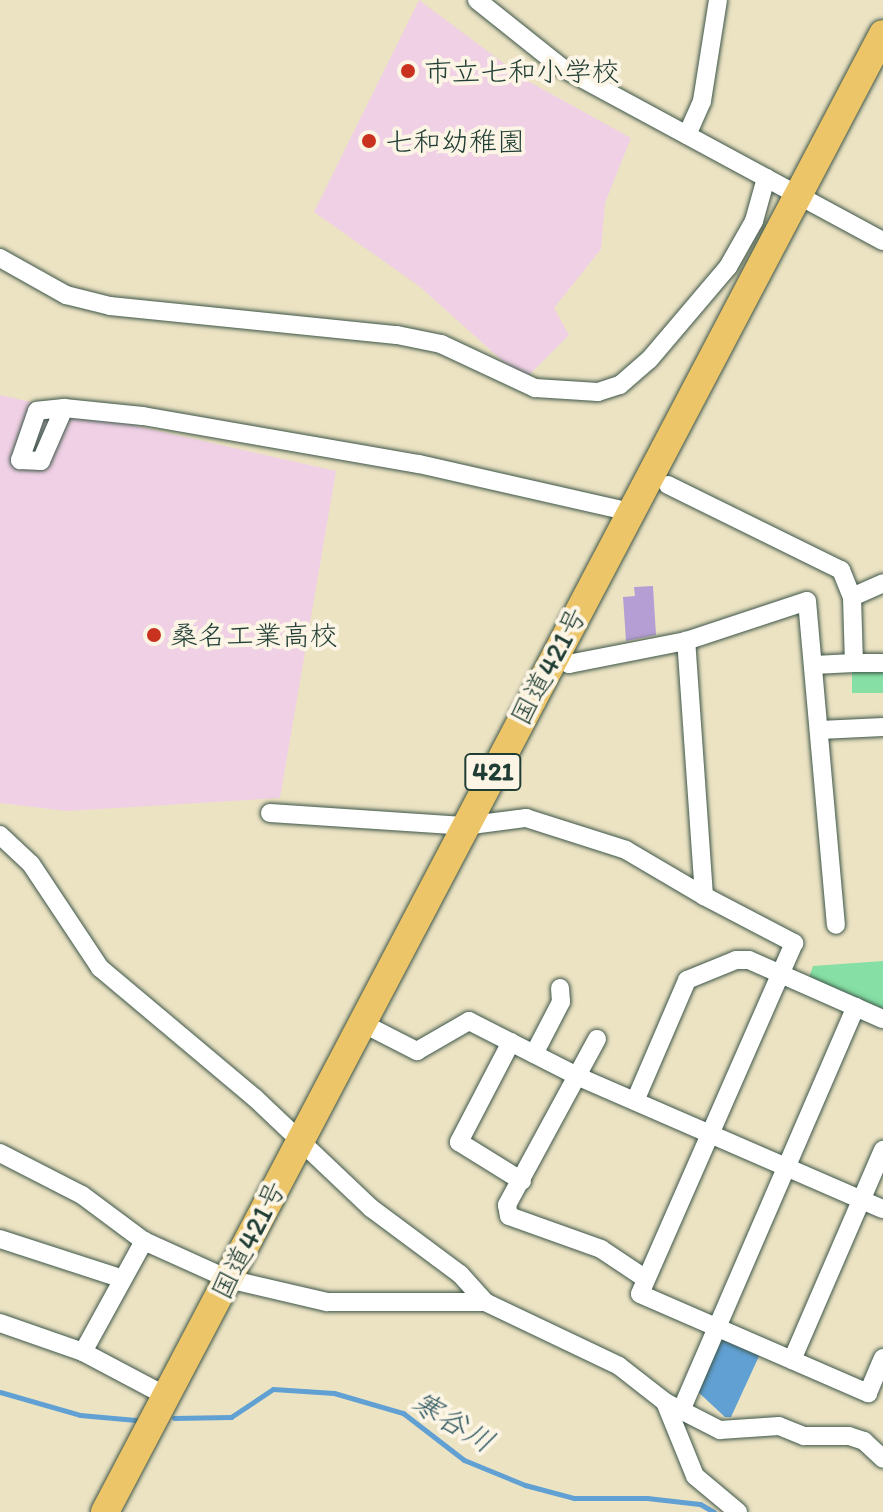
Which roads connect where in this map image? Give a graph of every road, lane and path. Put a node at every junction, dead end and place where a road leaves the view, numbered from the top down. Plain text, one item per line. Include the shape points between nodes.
1 (477, 0) edge
2 (718, 0) edge
3 (883, 34) edge
4 (687, 135) junction
5 (766, 178) junction
6 (798, 195) junction
7 (883, 241) edge
8 (0, 258) edge
9 (64, 408) dead end
10 (668, 485) dead end
11 (630, 512) junction
12 (883, 583) edge
13 (852, 597) junction
14 (686, 641) junction
15 (555, 654) junction
16 (854, 663) junction
17 (883, 663) edge
18 (814, 665) junction
19 (883, 727) edge
20 (820, 730) junction
21 (270, 813) dead end
22 (464, 826) junction
23 (0, 835) edge
24 (704, 896) junction
25 (836, 925) dead end
26 (780, 973) junction
27 (560, 988) dead end
28 (856, 1007) junction
29 (883, 1019) edge
30 (362, 1023) junction
31 (597, 1039) dead end
32 (511, 1042) junction
33 (534, 1054) junction
34 (579, 1077) junction
35 (635, 1101) junction
36 (709, 1134) junction
37 (300, 1140) junction
38 (883, 1150) edge
39 (0, 1153) edge
40 (787, 1167) junction
41 (522, 1181) junction
42 (861, 1199) junction
43 (883, 1209) edge
44 (0, 1239) edge
45 (144, 1241) junction
46 (123, 1279) junction
47 (228, 1279) junction
48 (646, 1279) junction
49 (485, 1302) junction
50 (0, 1323) edge
51 (717, 1327) junction
52 (83, 1352) junction
53 (883, 1358) edge
54 (792, 1360) junction
55 (166, 1396) junction
56 (674, 1404) junction
57 (883, 1459) edge
58 (111, 1511) edge
59 (738, 1512) edge

1 - 4 street via 561,67
2 - 4 street via 702,101
3 - 6 highway, 国道421号 / 421
4 - 5 street
5 - 6 street
5 - 8 street via 754,221 728,267 649,360 620,385 598,392 535,388 441,344 385,333 110,306 66,295
6 - 7 street
6 - 11 highway, 国道421号 / 421
9 - 11 street via 143,416 419,464
10 - 13 street via 841,570
11 - 15 highway, 国道421号 / 421
12 - 13 street
13 - 16 street
14 - 15 street via 569,664
14 - 18 street via 807,601
14 - 24 street
15 - 22 highway, 国道421号 / 421
16 - 17 street
16 - 18 street
18 - 20 street
19 - 20 street
20 - 25 street
21 - 22 street
22 - 24 street via 526,818 626,850
22 - 30 highway, 国道421号 / 421
23 - 37 street via 31,864 100,968
24 - 26 street via 794,943
26 - 28 street
26 - 35 street via 736,960 687,980
26 - 36 street
27 - 33 street via 561,1002
28 - 29 street
28 - 40 street
30 - 32 street via 417,1051 469,1021
30 - 37 highway, 国道421号 / 421
31 - 34 street
32 - 33 street
32 - 41 street via 459,1142
33 - 34 street
34 - 35 street
34 - 41 street
35 - 36 street
36 - 40 street
36 - 48 street
37 - 47 highway, 国道421号 / 421
37 - 49 street via 371,1208 460,1274
38 - 42 street
39 - 45 street via 82,1195
40 - 42 street
40 - 51 street
41 - 48 street via 507,1205 509,1216 601,1249
42 - 43 street
42 - 54 street
44 - 46 street
45 - 46 street
45 - 47 street
46 - 52 street
47 - 49 street via 327,1302
47 - 55 highway, 国道421号 / 421
48 - 51 street via 640,1294
49 - 56 street via 619,1366
50 - 52 street
51 - 54 street
51 - 56 street
52 - 55 street
53 - 54 street via 868,1393
55 - 58 highway, 国道421号 / 421
56 - 57 street via 734,1433 779,1426 804,1436 849,1436 864,1441
56 - 59 street via 695,1476

